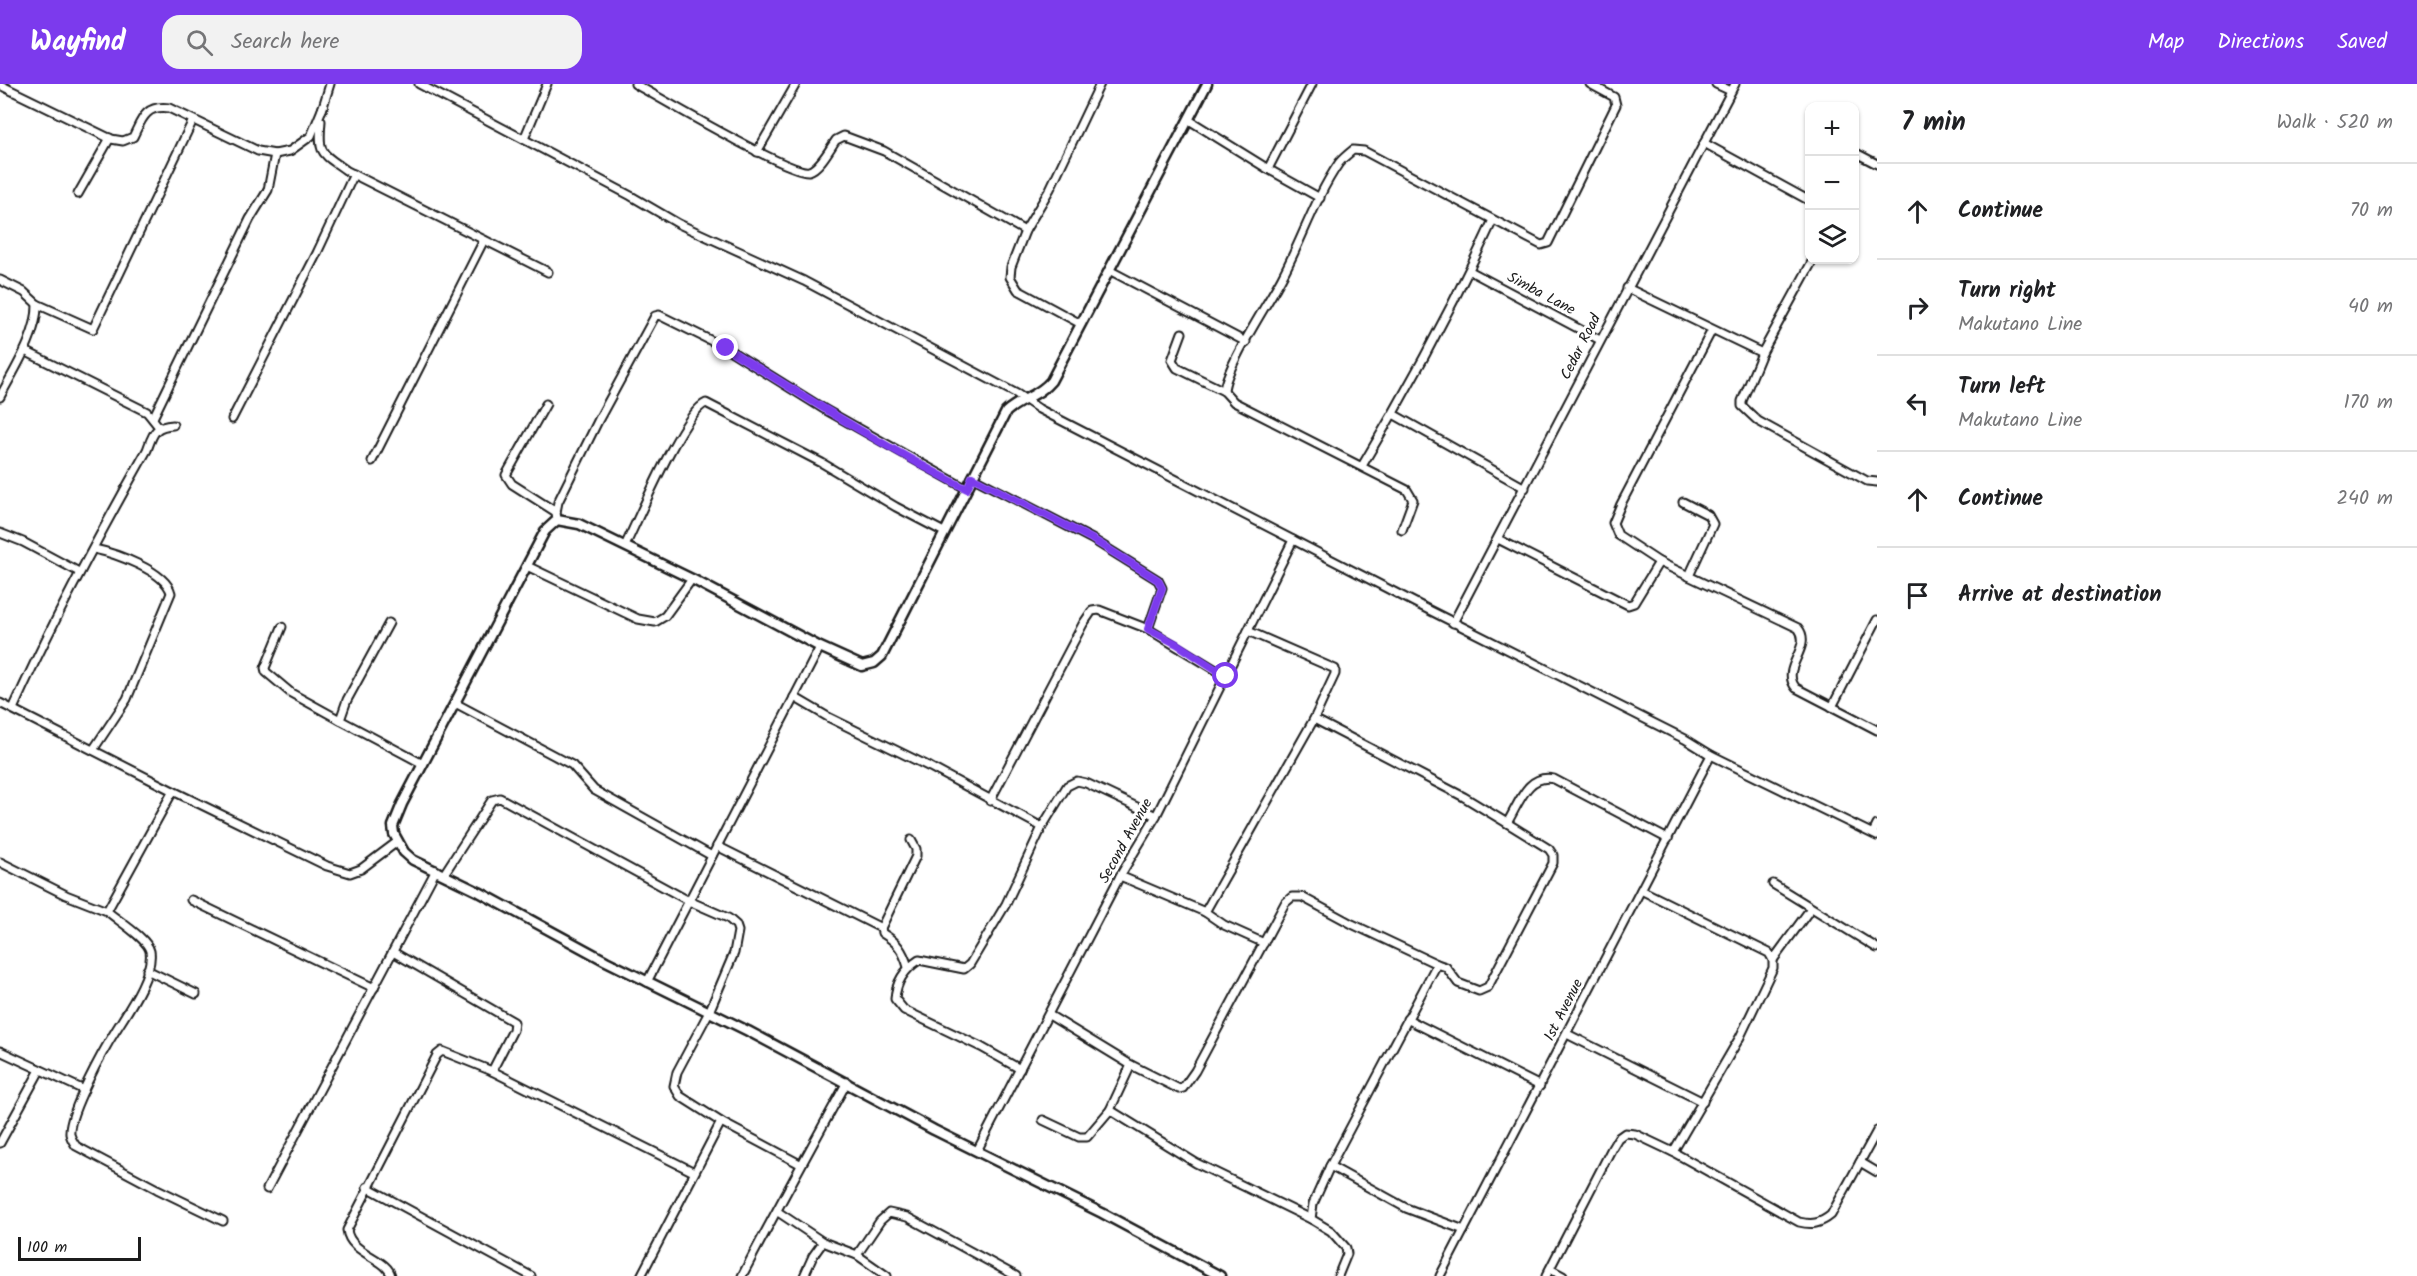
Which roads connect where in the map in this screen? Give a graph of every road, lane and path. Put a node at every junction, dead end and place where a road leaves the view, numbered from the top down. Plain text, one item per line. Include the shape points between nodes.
1 (330, 84) edge
2 (419, 84) edge
3 (548, 84) edge
4 (635, 84) edge
5 (796, 84) edge
6 (1100, 84) edge
7 (1207, 84) edge
8 (1312, 84) edge
9 (1590, 84) edge
10 (1716, 84) edge
11 (0, 85) edge
12 (1732, 88) edge
13 (323, 107) junction
14 (193, 120) junction
15 (1189, 120) junction
16 (110, 138) junction
17 (524, 139) junction
18 (1704, 143) junction
19 (757, 152) junction
20 (275, 154) junction
21 (1859, 155) edge
22 (1877, 164) edge
23 (1269, 169) junction
24 (354, 174) junction
25 (78, 194) dead end
26 (1320, 198) junction
27 (1805, 199) edge
28 (1493, 220) junction
29 (1025, 231) junction
30 (484, 240) junction
31 (1811, 264) edge
32 (1109, 270) junction
33 (1470, 271) junction
34 (548, 272) dead end
35 (0, 280) edge
36 (1627, 288) junction
37 (38, 304) junction
38 (1081, 324) junction
39 (1712, 330) junction
40 (1182, 333) dead end
41 (1600, 340) junction
42 (1246, 342) junction
43 (25, 351) junction
44 (1762, 353) junction
45 (1224, 391) junction
46 (0, 397) edge
47 (1025, 399) junction
48 (546, 404) dead end
49 (1393, 414) junction
50 (153, 418) junction
51 (232, 419) dead end
52 (173, 425) dead end
53 (159, 427) junction
54 (372, 461) dead end
55 (1362, 466) junction
56 (972, 477) junction
57 (1877, 482) edge
58 (1525, 488) junction
59 (967, 489) junction
60 (1683, 502) dead end
61 (556, 516) junction
62 (1402, 530) dead end
63 (944, 532) junction
64 (0, 533) edge
65 (1498, 539) junction
66 (1293, 540) junction
67 (625, 546) junction
68 (94, 549) junction
69 (1659, 562) junction
70 (527, 566) junction
71 (79, 572) junction
72 (1689, 576) junction
73 (692, 579) junction
74 (1877, 620) edge
75 (1453, 622) junction
76 (389, 623) dead end
77 (282, 627) dead end
78 (1148, 629) junction
79 (1248, 631) junction
80 (820, 647) junction
81 (1226, 676) junction
82 (794, 697) junction
83 (0, 702) edge
84 (455, 703) junction
85 (1832, 707) junction
86 (13, 709) junction
87 (1314, 718) junction
88 (340, 720) junction
89 (1877, 730) edge
90 (93, 750) junction
91 (1711, 755) junction
92 (423, 764) junction
93 (173, 791) junction
94 (990, 801) junction
95 (1156, 816) junction
96 (1507, 822) junction
97 (1877, 825) edge
98 (1042, 827) junction
99 (1875, 835) edge
100 (1668, 839) junction
101 (911, 840) dead end
102 (397, 842) junction
103 (717, 846) junction
104 (712, 856) junction
105 (0, 862) edge
106 (440, 872) junction
107 (1120, 876) junction
108 (1773, 884) dead end
109 (1641, 890) junction
110 (191, 900) dead end
111 (688, 901) junction
112 (1811, 908) junction
113 (107, 911) junction
114 (1205, 912) junction
115 (881, 928) junction
116 (1264, 943) junction
117 (1877, 948) edge
118 (393, 952) junction
119 (1773, 960) junction
120 (1437, 964) junction
121 (908, 967) junction
122 (147, 970) junction
123 (648, 982) junction
124 (374, 988) junction
125 (196, 994) dead end
126 (708, 1012) junction
127 (1049, 1015) junction
128 (1407, 1019) junction
129 (1567, 1034) junction
130 (0, 1051) edge
131 (1131, 1065) junction
132 (1020, 1069) junction
133 (40, 1070) junction
134 (492, 1071) junction
135 (847, 1082) junction
136 (1540, 1086) junction
137 (84, 1090) junction
138 (1703, 1102) junction
139 (1110, 1110) junction
140 (1042, 1120) dead end
141 (721, 1122) junction
142 (1877, 1131) edge
143 (0, 1143) edge
144 (977, 1151) junction
145 (1673, 1152) junction
146 (1860, 1162) junction
147 (800, 1164) junction
148 (1329, 1166) junction
149 (694, 1172) junction
150 (1877, 1172) edge
151 (367, 1187) junction
152 (267, 1189) dead end
153 (778, 1212) junction
154 (1311, 1219) junction
155 (223, 1221) dead end
156 (1464, 1230) junction
157 (823, 1242) junction
158 (857, 1255) junction
159 (1548, 1273) edge
160 (391, 1276) edge
161 (531, 1276) edge
162 (642, 1276) edge
163 (742, 1276) edge
164 (804, 1276) edge
165 (887, 1276) edge
166 (1016, 1276) edge
167 (1220, 1276) edge
168 (1338, 1276) edge
169 (1440, 1276) edge
170 (1563, 1276) edge

1 - 13 street
2 - 17 street
3 - 17 street
4 - 19 street
5 - 19 street
6 - 29 street via 1050,189
7 - 15 street
8 - 23 street
9 - 28 street via 1614,97 1616,105 1548,243 1541,245
10 - 12 street
11 - 16 street
12 - 18 street, Cedar Road
13 - 20 street via 311,136 290,152
13 - 24 street via 321,152
14 - 16 street via 158,106 145,114 133,137 123,141
14 - 20 street via 258,151
14 - 37 street via 93,329
15 - 23 street
15 - 32 street
16 - 25 street
17 - 47 street via 679,224 804,281
18 - 27 street
18 - 36 street, Cedar Road
19 - 29 street via 808,171 844,136 884,151
20 - 50 street via 268,190 250,219
21 - 22 street
23 - 26 street
24 - 30 street
24 - 51 street
26 - 28 street via 1340,162 1359,149
26 - 42 street
28 - 33 street
29 - 38 street via 1011,267 1012,282 1018,290
30 - 34 street
30 - 54 street
31 - 44 street
32 - 38 street
32 - 42 street
33 - 41 street, Simba Lane
33 - 49 street
35 - 37 street
36 - 39 street
36 - 41 street, Cedar Road
37 - 43 street
38 - 47 street via 1051,381
39 - 44 street
39 - 69 street via 1613,523 1618,535
40 - 45 street via 1172,360 1177,368
41 - 58 street, Cedar Road
42 - 45 street via 1230,370
43 - 46 street
43 - 50 street
44 - 57 street via 1742,401 1746,412 1867,481
45 - 55 street via 1234,402
47 - 56 street via 1006,412
47 - 66 street
48 - 61 street via 506,475 512,484
49 - 55 street
49 - 58 street
50 - 53 street
52 - 53 street
53 - 68 street
55 - 62 street via 1411,494 1413,500
56 - 59 street
56 - 78 street via 1092,539 1158,580 1162,588
58 - 65 street, Cedar Road
59 - 61 street via 824,409 726,348 659,315 599,418 558,502
59 - 63 street
60 - 72 street via 1708,515 1713,524
61 - 67 street
61 - 70 street
63 - 67 street via 706,403 698,407 675,442
63 - 80 street via 882,656 862,666
64 - 71 street
65 - 69 street via 1628,605 1634,603
65 - 75 street, Cedar Road
66 - 75 street
66 - 79 street, Second Avenue
67 - 73 street
68 - 71 street
68 - 90 street via 157,575 171,593 127,699
69 - 72 street
70 - 73 street via 638,620 655,621 665,616
70 - 84 street
71 - 86 street
72 - 85 street via 1798,628 1803,640 1791,682
73 - 80 street
74 - 85 street
75 - 91 street
76 - 88 street
77 - 88 street via 266,672 291,693
78 - 81 street
78 - 94 street via 1099,610 1092,611
79 - 81 street, Second Avenue
79 - 87 street via 1335,669
80 - 82 street
81 - 95 street, Second Avenue
82 - 94 street
82 - 103 street
83 - 86 street
84 - 92 street
84 - 104 street via 572,765 594,790
85 - 89 street
86 - 90 street
87 - 96 street
87 - 114 street
88 - 92 street
90 - 93 street
91 - 99 street
91 - 100 street, 1st Avenue
92 - 102 street via 393,826
93 - 102 street via 327,866 350,873
93 - 113 street
94 - 98 street
95 - 98 street via 1077,781 1067,786
95 - 107 street, Second Avenue
96 - 100 street via 1529,786 1546,778
96 - 120 street via 1549,849 1554,855 1553,863 1488,987 1479,991 1458,983 1446,968
97 - 99 street
98 - 121 street via 1006,904 970,964 964,969 919,960
100 - 109 street, 1st Avenue
101 - 115 street via 916,856
102 - 106 street via 413,860
103 - 104 street
103 - 115 street
104 - 111 street
105 - 113 street
106 - 111 street via 497,798
106 - 118 street
106 - 123 street
107 - 114 street
107 - 127 street, Second Avenue
108 - 112 street
109 - 119 street via 1769,953
109 - 129 street, 1st Avenue
110 - 124 street
111 - 123 street
111 - 126 street via 728,918 738,931 734,953
112 - 117 street
112 - 119 street
113 - 122 street via 144,940 150,951
114 - 116 street
115 - 121 street via 904,953
116 - 120 street via 1284,903 1292,897 1302,897
116 - 131 street via 1186,1086 1179,1089
118 - 124 street
118 - 134 street via 514,1022
119 - 138 street via 1773,968 1740,1037
120 - 128 street
121 - 132 street via 895,999 904,1010
122 - 125 street
122 - 137 street
123 - 126 street
124 - 152 street
126 - 135 street
126 - 141 street via 677,1072 674,1086 680,1096
127 - 131 street
127 - 132 street, Second Avenue
128 - 136 street
128 - 148 street
129 - 136 street, 1st Avenue
129 - 138 street
130 - 133 street
131 - 139 street
132 - 144 street, Second Avenue
133 - 137 street
133 - 143 street
134 - 149 street
134 - 151 street via 440,1052
135 - 144 street
135 - 147 street
136 - 156 street, 1st Avenue
137 - 155 street via 70,1133 76,1146
138 - 145 street
139 - 140 street via 1092,1134 1083,1138
139 - 154 street via 1196,1163
141 - 147 street
141 - 149 street
142 - 146 street
144 - 167 street
145 - 146 street via 1810,1225 1821,1223 1830,1215
145 - 159 street via 1635,1134 1625,1132 1618,1137
146 - 150 street
147 - 153 street
148 - 154 street
148 - 156 street via 1407,1208
149 - 162 street
151 - 160 street via 349,1222 348,1237 362,1253 387,1267
151 - 161 street
153 - 157 street
153 - 163 street
154 - 168 street via 1331,1231 1346,1248
156 - 169 street, 1st Avenue
157 - 158 street
157 - 164 street
158 - 165 street
158 - 166 street via 889,1213 907,1217
159 - 170 street

